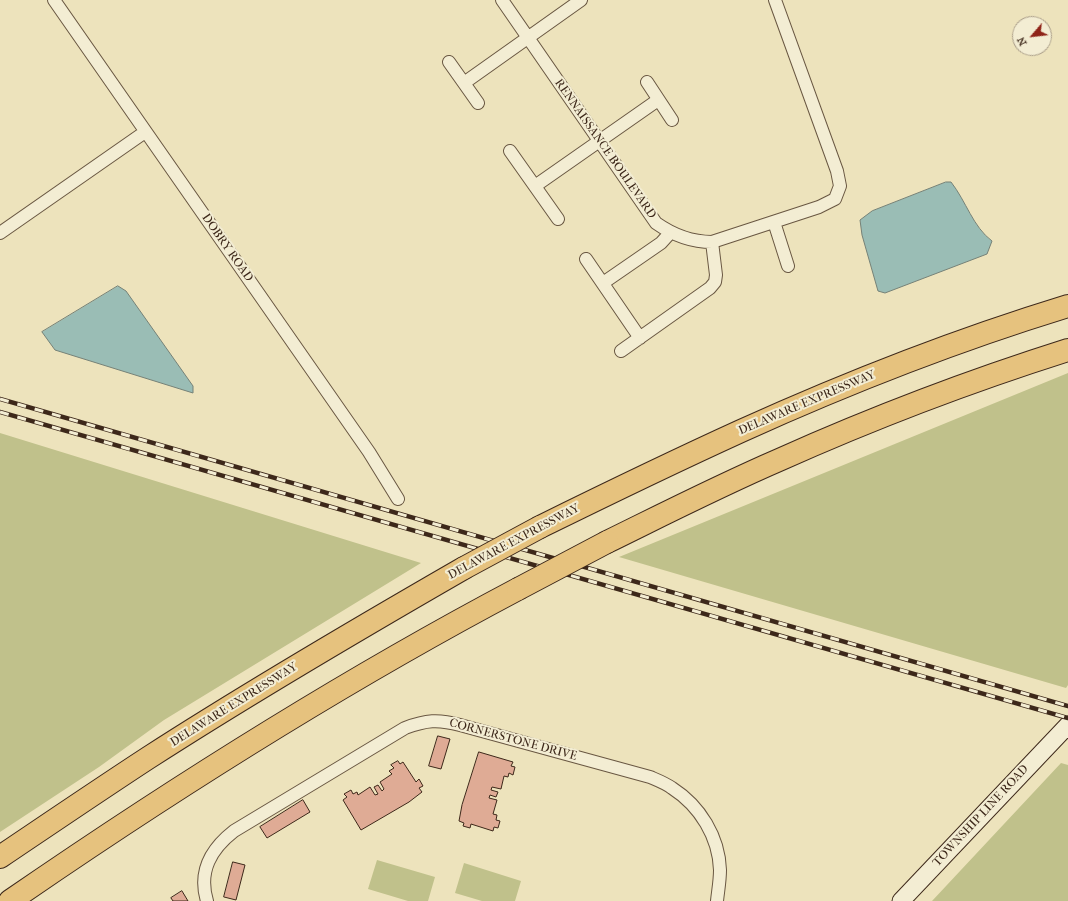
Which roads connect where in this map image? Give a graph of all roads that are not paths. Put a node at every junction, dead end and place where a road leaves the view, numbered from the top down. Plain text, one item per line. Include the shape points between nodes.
1 (54, 0) edge
2 (502, 0) edge
3 (581, 0) edge
4 (775, 0) edge
5 (528, 37) junction
6 (449, 62) dead end
7 (647, 82) dead end
8 (464, 83) junction
9 (658, 100) junction
10 (478, 103) dead end
11 (672, 120) dead end
12 (146, 132) junction
13 (600, 142) junction
14 (510, 151) dead end
15 (535, 186) junction
16 (558, 219) dead end
17 (774, 222) junction
18 (0, 233) edge
19 (670, 233) junction
20 (712, 242) junction
21 (586, 259) dead end
22 (788, 266) dead end
23 (603, 284) junction
24 (1068, 306) edge
25 (640, 338) junction
26 (1068, 350) edge
27 (621, 351) dead end
28 (398, 499) dead end
29 (1066, 731) edge
30 (0, 857) edge
31 (10, 901) edge
32 (207, 901) edge
33 (717, 901) edge
34 (901, 901) edge

1 - 12 street, DOBRY ROAD
2 - 5 street, RENNAISSANCE BOULEVARD
3 - 5 street
4 - 17 street, RENNAISSANCE BOULEVARD via 837,171 840,186 835,199
5 - 8 street
5 - 13 street, RENNAISSANCE BOULEVARD
6 - 8 street
7 - 9 street
8 - 10 street
9 - 11 street
9 - 13 street
12 - 18 street
12 - 28 street, DOBRY ROAD via 369,452
13 - 15 street
13 - 19 street, RENNAISSANCE BOULEVARD via 656,223
14 - 15 street
15 - 16 street
17 - 20 street, RENNAISSANCE BOULEVARD
17 - 22 street
19 - 20 street, RENNAISSANCE BOULEVARD via 697,242
19 - 23 street via 662,242
20 - 25 street via 715,282
21 - 23 street
23 - 25 street
24 - 30 highway, DELAWARE EXPRESSWAY, bridge via 969,339 816,398 674,462 540,527 464,568 249,695 148,758
25 - 27 street
26 - 31 highway, bridge via 975,381 778,460 690,501 518,588 393,657 266,733 178,788
29 - 34 street, TOWNSHIP LINE ROAD
32 - 33 street, CORNERSTONE DRIVE via 204,881 211,855 221,840 405,728 440,720 650,777 671,787 697,809 711,833 720,869

